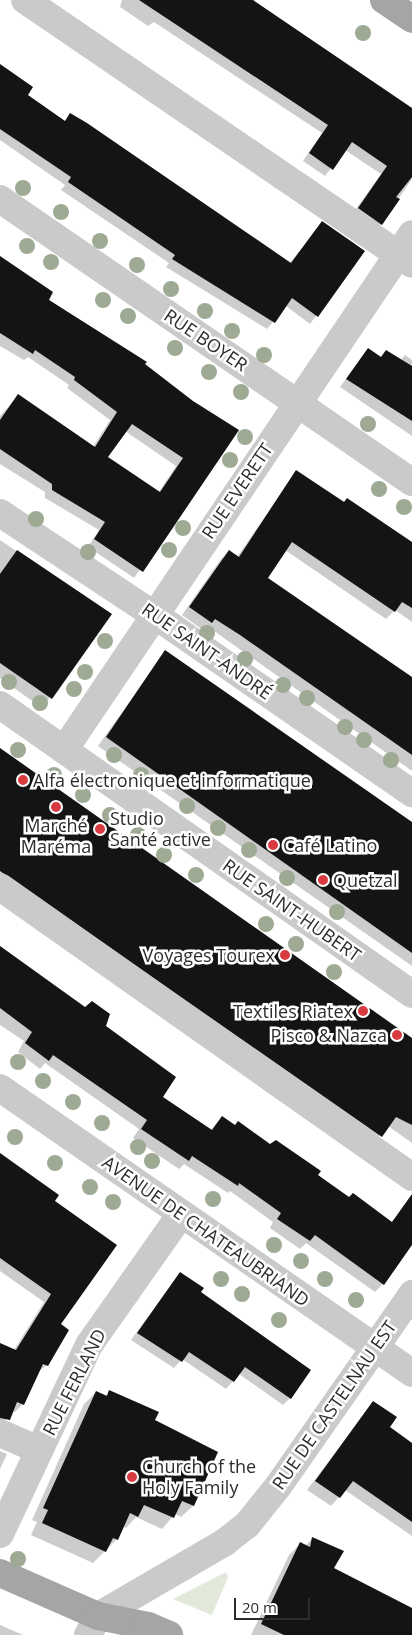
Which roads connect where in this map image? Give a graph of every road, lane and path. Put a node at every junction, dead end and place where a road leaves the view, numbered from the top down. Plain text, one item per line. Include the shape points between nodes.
1 (24, 0) edge
2 (384, 0) edge
3 (412, 19) edge
4 (0, 199) edge
5 (407, 251) edge
6 (297, 403) junction
7 (412, 482) edge
8 (0, 513) edge
9 (154, 615) junction
10 (0, 705) edge
11 (64, 750) junction
12 (412, 793) edge
13 (0, 887) edge
14 (412, 994) edge
15 (0, 1088) edge
16 (412, 1177) edge
17 (181, 1214) junction
18 (412, 1294) edge
19 (375, 1347) junction
20 (412, 1373) edge
21 (0, 1433) edge
22 (39, 1450) junction
23 (0, 1534) edge
24 (0, 1573) edge
25 (93, 1625) edge
26 (169, 1635) edge

1 - 5 street
2 - 3 main road
4 - 6 street, RUE BOYER
5 - 6 street, RUE EVERETT
6 - 7 street, RUE BOYER
6 - 9 street, RUE EVERETT
8 - 9 street, RUE SAINT-ANDRÉ
9 - 11 street, RUE EVERETT
9 - 12 street, RUE SAINT-ANDRÉ
10 - 11 street, RUE SAINT-HUBERT
11 - 14 street, RUE SAINT-HUBERT
13 - 16 street
15 - 17 street, AVENUE DE CHATEAUBRIAND
17 - 19 street, AVENUE DE CHATEAUBRIAND
17 - 22 street, RUE FERLAND via 90,1344
18 - 19 street, RUE DE CASTELNAU EST
19 - 20 street, AVENUE DE CHATEAUBRIAND
19 - 25 street, RUE DE CASTELNAU EST via 279,1485 247,1525
21 - 22 street
22 - 23 street, RUE FERLAND
24 - 25 main road
25 - 26 main road via 148,1626

